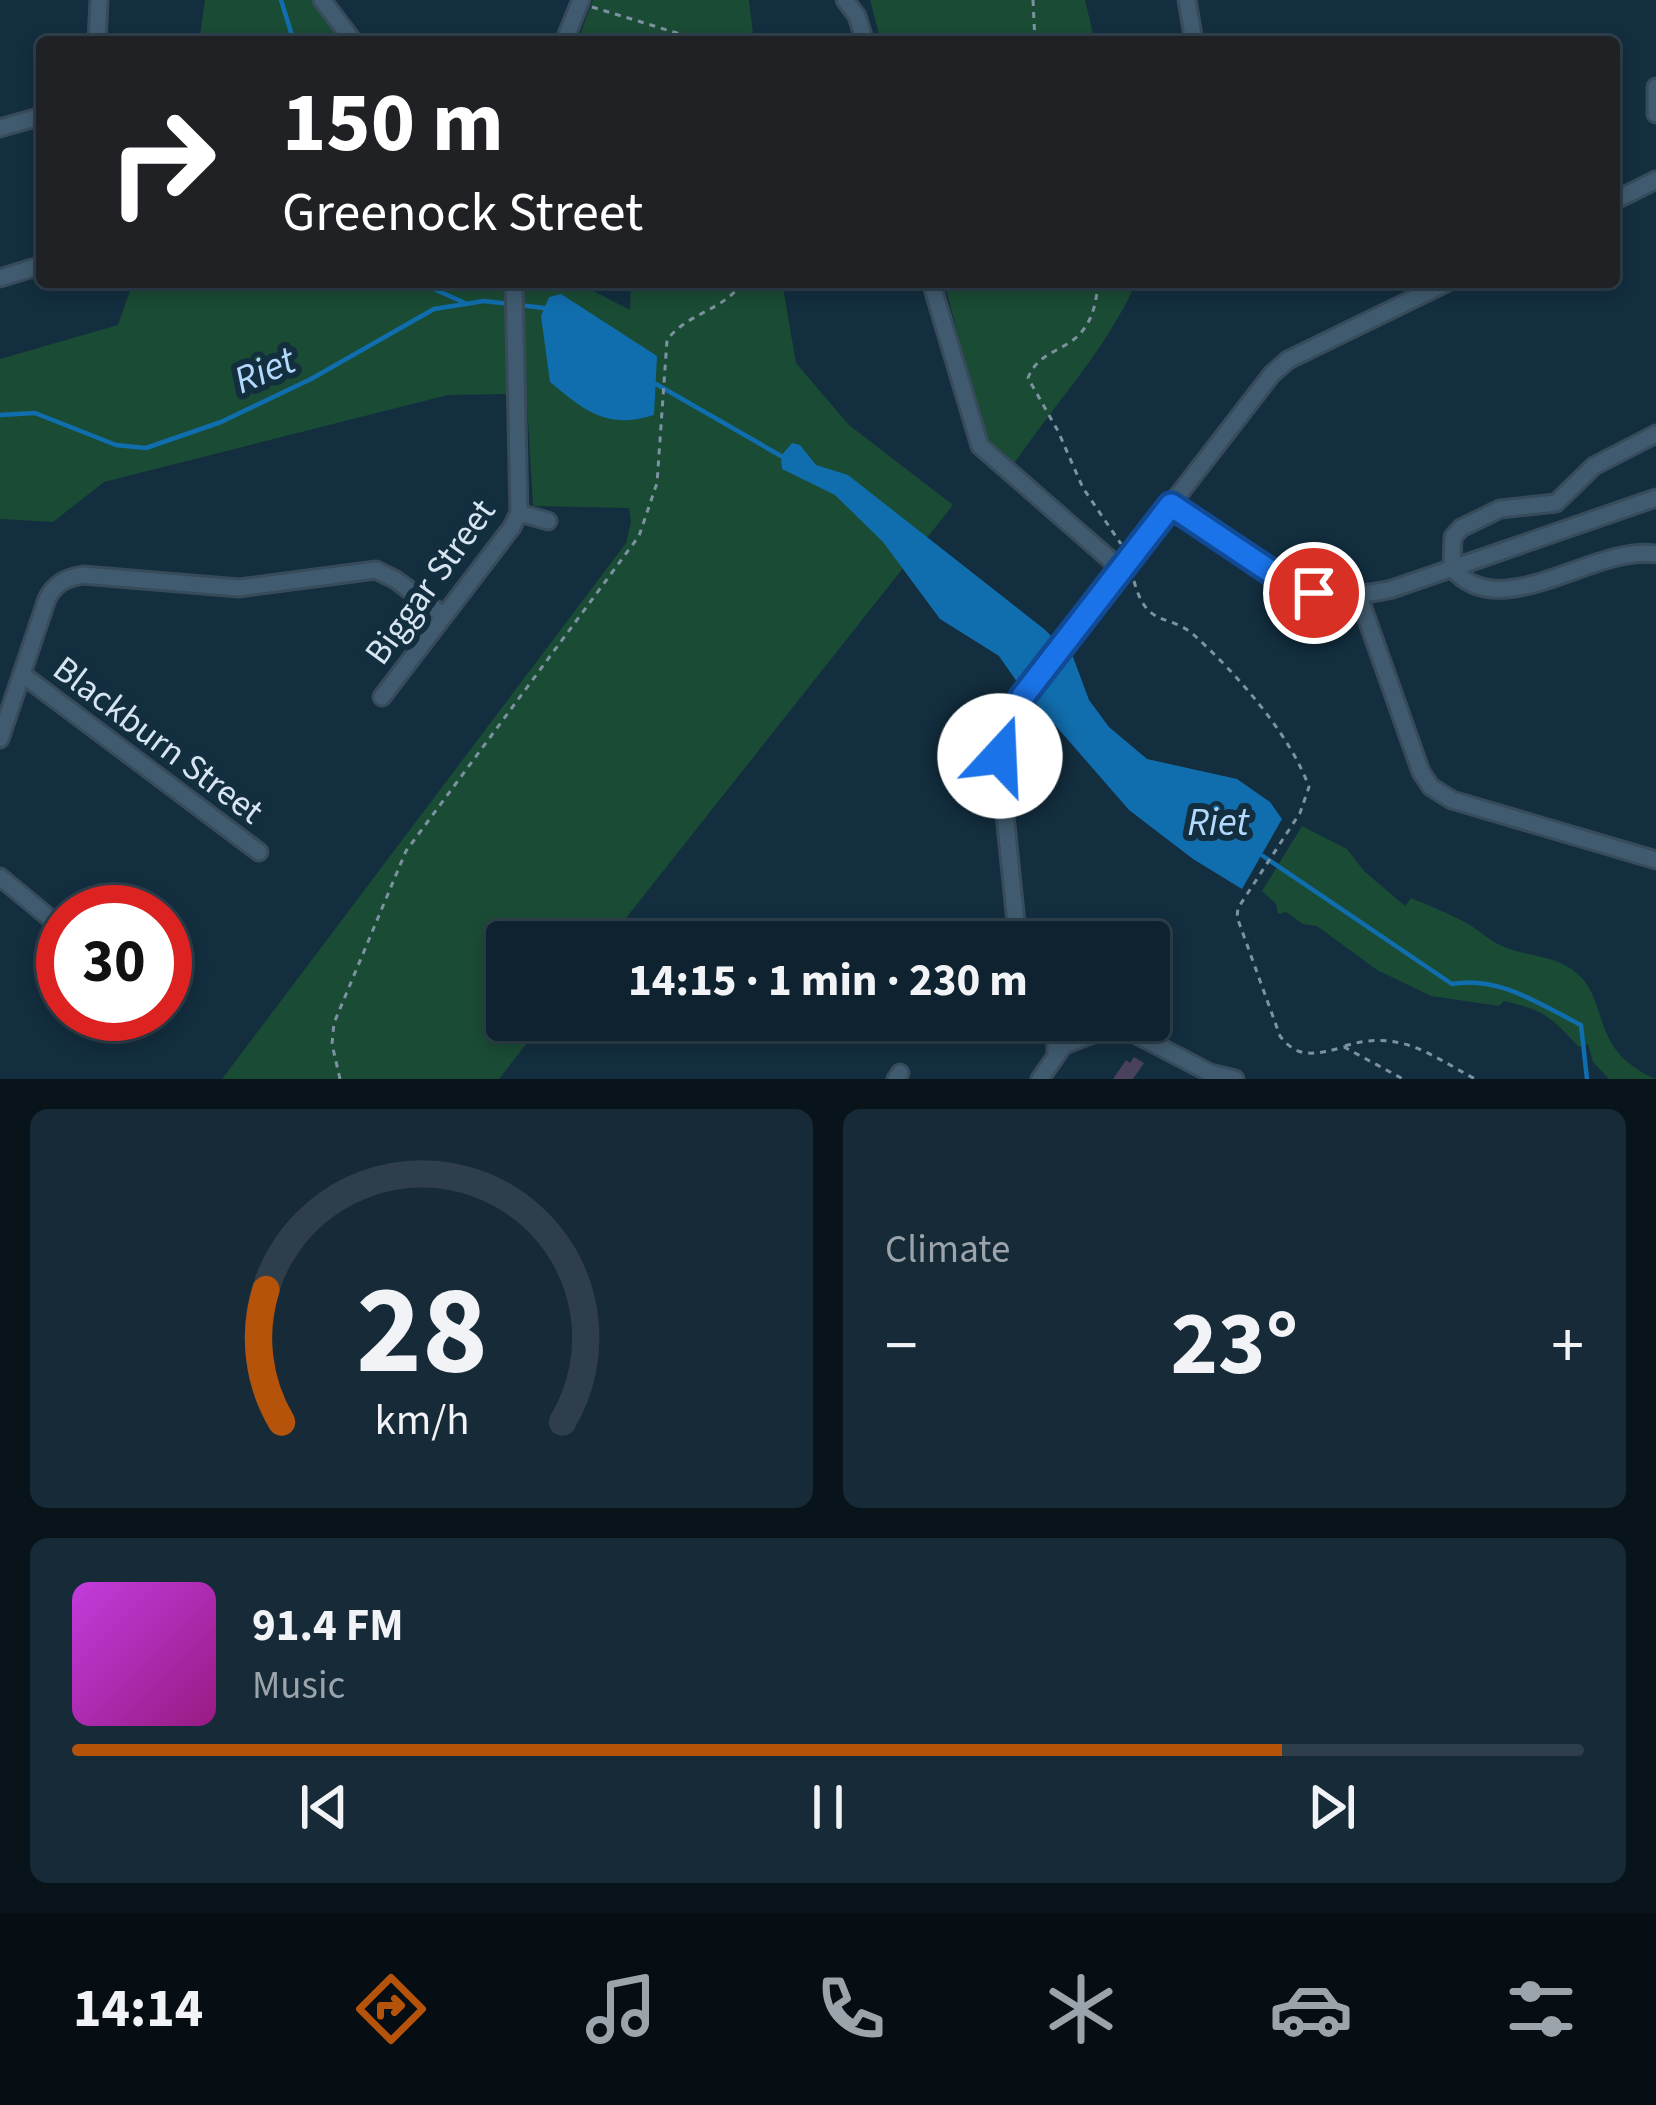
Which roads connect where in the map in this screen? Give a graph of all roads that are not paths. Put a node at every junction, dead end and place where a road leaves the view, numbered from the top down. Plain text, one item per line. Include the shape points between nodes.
1 (99, 0) edge
2 (322, 0) edge
3 (1187, 0) edge
4 (580, 1) edge
5 (846, 1) edge
6 (97, 36) edge
7 (350, 36) edge
8 (566, 36) edge
9 (862, 36) edge
10 (1192, 36) edge
11 (1656, 87) edge
12 (1656, 114) edge
13 (36, 118) edge
14 (0, 128) edge
15 (1656, 180) edge
16 (1620, 198) edge
17 (36, 267) edge
18 (0, 278) edge
19 (514, 288) edge
20 (933, 288) edge
21 (1436, 288) edge
22 (1656, 434) edge
23 (1656, 498) edge
24 (1171, 505) junction
25 (519, 512) junction
26 (548, 520) dead end
27 (1656, 554) edge
28 (1124, 565) junction
29 (1452, 568) junction
30 (1358, 594) junction
31 (444, 616) junction
32 (23, 675) junction
33 (382, 697) dead end
34 (0, 739) edge
35 (259, 852) dead end
36 (1656, 860) edge
37 (0, 878) edge
38 (36, 907) edge
39 (1016, 921) edge
40 (1058, 1041) edge
41 (1066, 1041) edge
42 (1080, 1041) edge
43 (1149, 1041) edge
44 (1059, 1051) junction
45 (1040, 1079) edge
46 (1235, 1079) edge

1 - 6 street
2 - 7 street
3 - 10 street
4 - 8 street
5 - 9 street
11 - 12 street
13 - 14 street
15 - 16 street
17 - 18 street
19 - 25 street, Biggar Street
20 - 28 street via 980,446
21 - 24 street via 1288,360
22 - 29 street via 1594,466 1556,503 1508,507 1461,528
23 - 29 street
24 - 28 street
24 - 30 street via 1299,590
25 - 26 street
25 - 31 street, Biggar Street
27 - 29 street via 1630,552 1515,588 1469,584
28 - 39 street via 1023,696 1003,735
29 - 30 street
30 - 36 street via 1431,787
31 - 32 street via 376,571 239,588 82,575 55,587
31 - 33 street, Biggar Street
32 - 34 street
32 - 35 street, Blackburn Street
37 - 38 street
40 - 44 street
41 - 44 street
42 - 44 street
43 - 46 street
44 - 45 street

